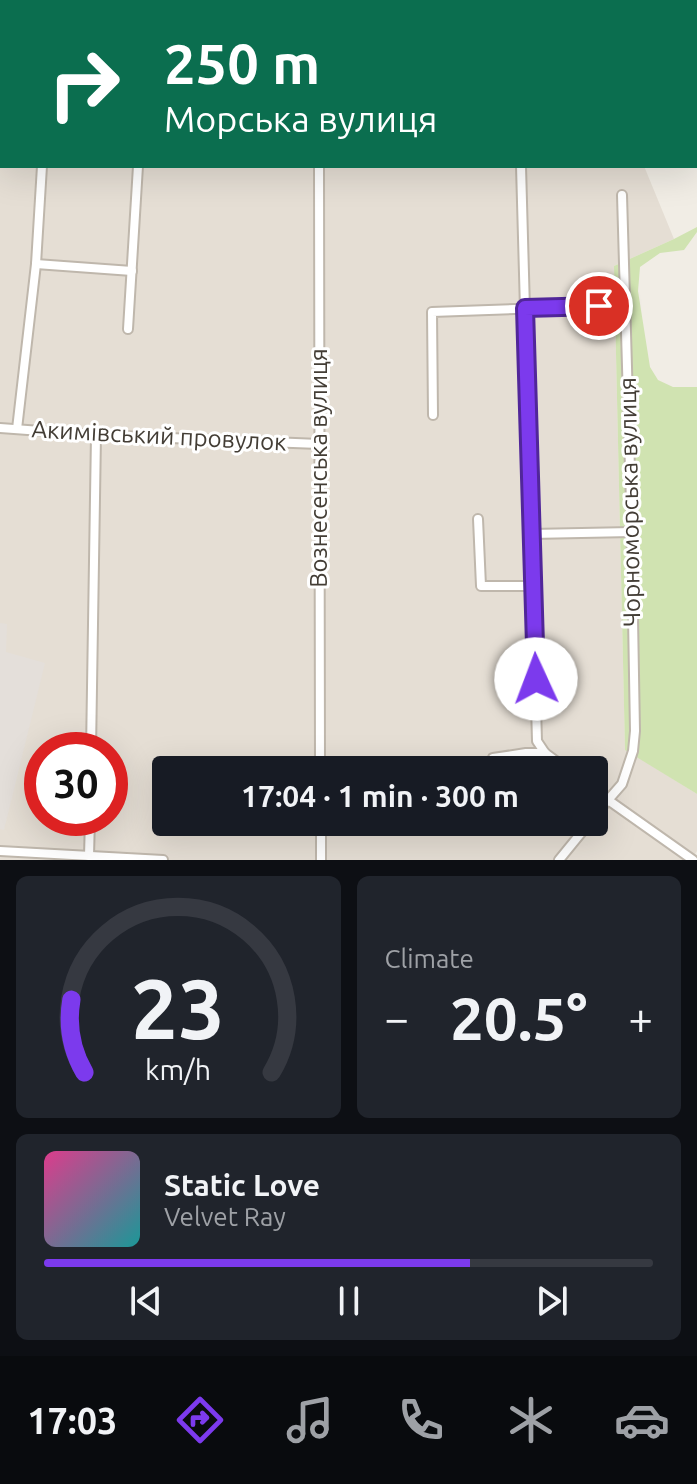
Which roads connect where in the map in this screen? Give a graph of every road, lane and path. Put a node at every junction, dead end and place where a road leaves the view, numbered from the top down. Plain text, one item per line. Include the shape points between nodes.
1 (42, 168) edge
2 (138, 168) edge
3 (319, 168) edge
4 (521, 168) edge
5 (622, 195) dead end
6 (36, 264) junction
7 (132, 271) junction
8 (624, 305) junction
9 (525, 308) junction
10 (128, 329) dead end
11 (433, 415) dead end
12 (0, 428) edge
13 (17, 429) junction
14 (96, 435) junction
15 (319, 444) junction
16 (478, 519) dead end
17 (632, 532) junction
18 (531, 534) junction
19 (533, 586) junction
20 (91, 732) edge
21 (545, 753) junction
22 (320, 756) edge
23 (506, 756) edge
24 (549, 756) edge
25 (608, 799) edge
26 (608, 802) edge
27 (90, 836) edge
28 (321, 836) edge
29 (579, 836) edge
30 (0, 851) edge
31 (89, 856) junction
32 (163, 860) edge
33 (321, 860) edge
34 (559, 860) edge
35 (693, 860) edge

1 - 6 street
2 - 7 street
3 - 15 street, Вознесенська вулиця
4 - 9 street
5 - 8 street, Чорноморська вулиця
6 - 7 street
6 - 13 street
7 - 10 street
8 - 9 street
8 - 17 street, Чорноморська вулиця
9 - 11 street via 432,312
9 - 18 street
12 - 13 street, Акимівський провулок
13 - 14 street, Акимівський провулок
14 - 15 street, Акимівський провулок
14 - 20 street
15 - 22 street, Вознесенська вулиця
16 - 19 street via 481,586
17 - 18 street
17 - 25 street, Чорноморська вулиця via 635,731 622,784
18 - 19 street
19 - 21 street via 537,741
21 - 23 street
21 - 24 street
26 - 35 street
27 - 31 street
28 - 33 street
29 - 34 street
30 - 31 street
31 - 32 street

